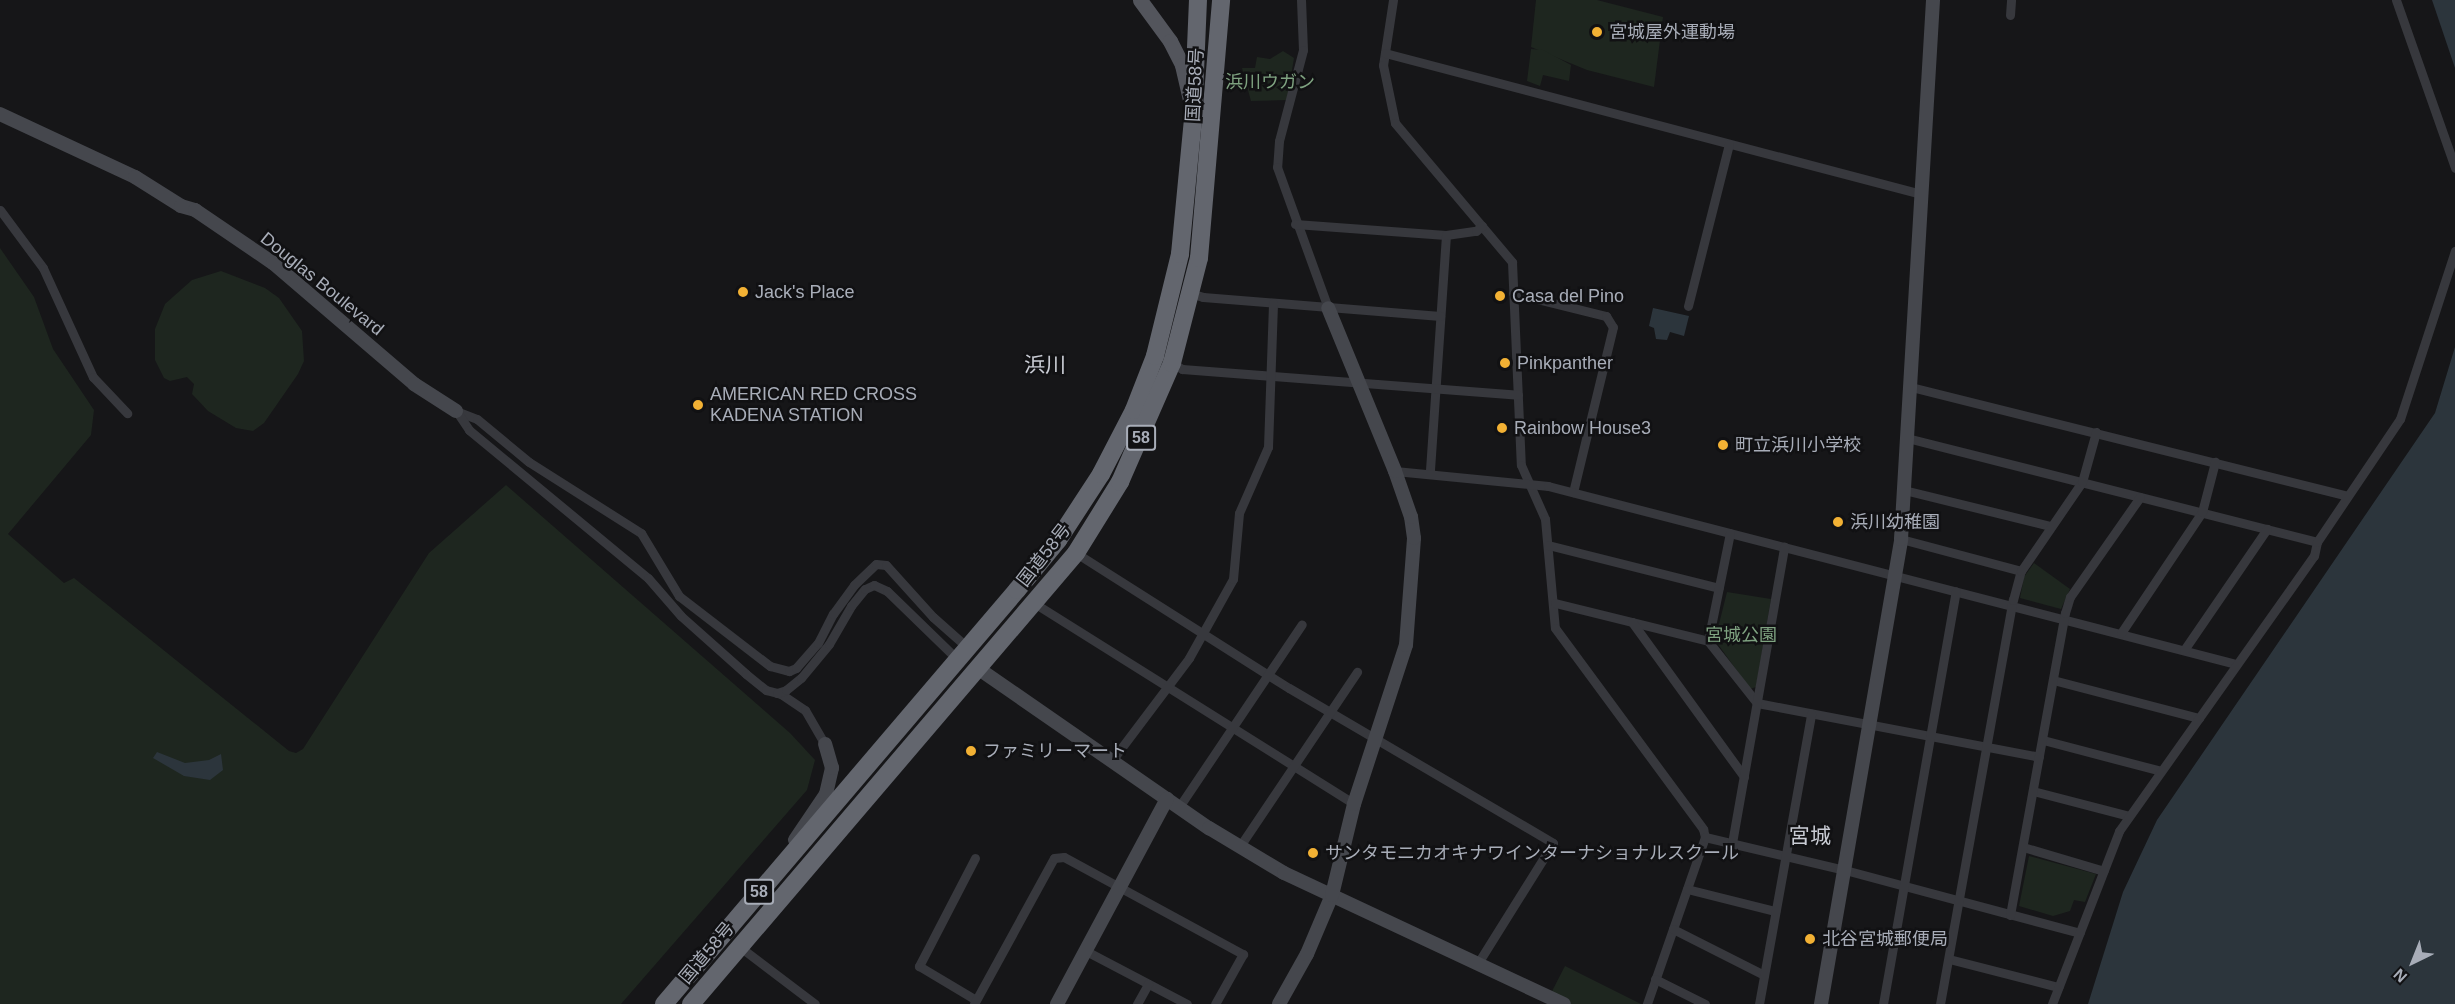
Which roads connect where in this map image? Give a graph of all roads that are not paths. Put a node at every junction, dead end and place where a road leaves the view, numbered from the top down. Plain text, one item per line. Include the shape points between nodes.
1 (1140, 0) edge
2 (1188, 0) edge
3 (1199, 0) edge
4 (1221, 0) edge
5 (1301, 0) edge
6 (1393, 0) edge
7 (1933, 0) edge
8 (2011, 0) edge
9 (2396, 0) edge
10 (2010, 15) dead end
11 (1385, 53) junction
12 (0, 114) edge
13 (1193, 119) junction
14 (1729, 144) junction
15 (2455, 168) edge
16 (1921, 194) junction
17 (0, 210) edge
18 (1295, 224) junction
19 (1482, 226) junction
20 (1446, 235) junction
21 (2455, 251) edge
22 (1190, 293) junction
23 (1514, 293) junction
24 (1273, 303) junction
25 (1688, 306) dead end
26 (1328, 308) junction
27 (1440, 316) junction
28 (1172, 363) junction
29 (1270, 376) junction
30 (1358, 381) junction
31 (1911, 387) junction
32 (1435, 388) junction
33 (1518, 395) junction
34 (456, 411) junction
35 (127, 413) dead end
36 (2096, 432) junction
37 (1907, 438) junction
38 (2215, 462) junction
39 (1395, 471) junction
40 (1430, 472) junction
41 (1526, 481) junction
42 (2082, 482) junction
43 (1904, 490) junction
44 (1572, 492) junction
45 (2348, 496) junction
46 (2140, 497) junction
47 (2202, 512) junction
48 (2051, 526) junction
49 (2267, 529) junction
50 (1730, 533) junction
51 (1901, 539) junction
52 (2317, 542) junction
53 (1548, 545) junction
54 (1784, 547) junction
55 (1076, 553) junction
56 (2021, 571) junction
57 (1894, 575) junction
58 (1719, 588) junction
59 (1956, 591) junction
60 (1034, 603) junction
61 (1555, 603) junction
62 (2011, 605) junction
63 (691, 611) junction
64 (2063, 619) junction
65 (1632, 622) junction
66 (1302, 624) dead end
67 (1203, 630) junction
68 (2121, 633) junction
69 (1708, 641) junction
70 (2184, 650) junction
71 (962, 653) junction
72 (2236, 664) junction
73 (979, 669) junction
74 (1357, 672) dead end
75 (1268, 673) junction
76 (2052, 680) junction
77 (1167, 688) junction
78 (775, 693) junction
79 (1757, 703) junction
80 (1331, 712) junction
81 (1811, 714) junction
82 (2199, 718) junction
83 (1872, 726) junction
84 (1232, 728) junction
85 (1930, 736) junction
86 (1375, 737) junction
87 (2043, 740) junction
88 (825, 744) joint
89 (1986, 745) junction
90 (2039, 757) junction
91 (1113, 759) junction
92 (1295, 767) junction
93 (2161, 771) junction
94 (1744, 777) junction
95 (2033, 791) junction
96 (1173, 803) junction
97 (1354, 804) junction
98 (2129, 816) junction
99 (1705, 837) junction
100 (1732, 843) junction
101 (1240, 846) junction
102 (2023, 847) junction
103 (1784, 856) junction
104 (975, 858) dead end
105 (1845, 870) junction
106 (2104, 871) junction
107 (1904, 886) junction
108 (762, 888) junction
109 (1120, 888) junction
110 (1687, 889) junction
111 (1332, 895) junction
112 (1958, 900) junction
113 (1775, 911) junction
114 (2010, 915) junction
115 (1673, 929) junction
116 (2080, 933) junction
117 (740, 947) junction
118 (1086, 951) junction
119 (1949, 959) junction
120 (1478, 963) junction
121 (1764, 975) junction
122 (1655, 979) junction
123 (1148, 984) junction
124 (2058, 987) junction
125 (1544, 1000) edge
126 (975, 1002) edge
127 (664, 1004) edge
128 (691, 1004) edge
129 (815, 1004) edge
130 (1057, 1004) edge
131 (1137, 1004) edge
132 (1187, 1004) edge
133 (1215, 1004) edge
134 (1279, 1004) edge
135 (1564, 1004) edge
136 (1647, 1004) edge
137 (1705, 1004) edge
138 (1759, 1004) edge
139 (1821, 1004) edge
140 (1883, 1004) edge
141 (1940, 1004) edge
142 (2052, 1004) edge

1 - 13 main road via 1159,22 1182,65
2 - 3 main road
3 - 13 highway, 国道58号 / 58
4 - 22 highway, 国道58号 / 58 via 1205,218
5 - 18 street via 1303,50 1277,167
6 - 11 street
7 - 16 street
8 - 10 street
9 - 15 street
11 - 14 street
11 - 19 street via 1383,65 1395,123
12 - 34 street, Douglas Boulevard via 135,177 181,206 195,210 273,263 414,384
13 - 71 highway, 国道58号 / 58 via 1180,255 1155,357 1134,410 1101,474 1058,540
14 - 16 street
14 - 25 street
16 - 31 street
17 - 35 street via 43,268 93,377
18 - 20 street
18 - 26 street
19 - 20 street via 1476,231
19 - 23 street via 1512,262
20 - 27 street
21 - 45 street via 2400,419
22 - 24 street
22 - 28 highway, 国道58号 / 58
23 - 33 street
23 - 44 street via 1606,315 1613,327
24 - 26 street
24 - 29 street
26 - 27 street
26 - 30 street
27 - 32 street
28 - 29 street via 1182,369
28 - 55 highway, 国道58号 / 58 via 1120,482
29 - 30 street
29 - 67 street via 1268,447 1239,513 1233,579
30 - 32 street
30 - 39 street
31 - 36 street
31 - 37 street
32 - 33 street
32 - 40 street
33 - 41 street via 1521,465
34 - 63 street via 469,430 497,454
34 - 63 street via 477,419 528,462 641,533
36 - 38 street
36 - 42 street
37 - 42 street
37 - 43 street
38 - 45 street
38 - 47 street
39 - 40 street
39 - 86 street via 1413,528 1406,645
40 - 41 street
41 - 44 street
41 - 53 street via 1545,519
42 - 46 street
42 - 48 street
43 - 48 street
43 - 51 street
44 - 50 street
45 - 52 street
46 - 47 street
46 - 64 street via 2070,597
47 - 49 street
47 - 68 street
48 - 56 street
49 - 52 street
49 - 70 street
50 - 54 street
50 - 58 street
51 - 56 street
51 - 57 street
52 - 72 street via 2314,556
53 - 58 street
53 - 61 street
54 - 57 street
54 - 79 street
55 - 60 highway, 国道58号 / 58
55 - 67 street
56 - 62 street
57 - 59 street
57 - 83 street
58 - 69 street
59 - 62 street
59 - 85 street
60 - 73 highway, 国道58号 / 58
60 - 77 street
61 - 65 street
61 - 99 street via 1555,628
62 - 64 street
62 - 89 street
63 - 71 street via 755,659 789,671 818,644 832,614 854,585 876,564 886,565
63 - 78 street via 709,641 766,690
64 - 68 street
64 - 76 street
65 - 69 street
65 - 94 street
66 - 75 street
67 - 75 street
67 - 77 street
68 - 70 street
69 - 79 street
70 - 72 street
71 - 73 street
71 - 78 street via 887,591 874,585 851,606 829,644 801,678
71 - 108 highway, 国道58号 / 58
72 - 82 street
73 - 91 street
73 - 117 highway, 国道58号 / 58
74 - 80 street
75 - 80 street
75 - 84 street
76 - 82 street
76 - 87 street
77 - 84 street
77 - 91 street
78 - 88 street via 805,710
79 - 81 street
79 - 94 street
80 - 86 street
80 - 92 street
81 - 83 street
81 - 103 street
82 - 93 street
83 - 85 street
83 - 105 street
84 - 92 street
84 - 96 street
85 - 89 street
85 - 107 street
86 - 97 street
86 - 120 street via 1553,843
87 - 90 street
87 - 93 street
88 - 108 street via 832,768 826,794
89 - 90 street
89 - 112 street
90 - 95 street
91 - 96 street
92 - 97 street
92 - 101 street
93 - 98 street
94 - 100 street
95 - 98 street
95 - 102 street
96 - 101 street
96 - 109 street
97 - 111 street
98 - 106 street
99 - 100 street
99 - 110 street
100 - 103 street
101 - 111 street via 1309,887
102 - 106 street
102 - 114 street
103 - 105 street
103 - 113 street
104 - 126 street via 919,966
105 - 107 street
105 - 139 street
106 - 116 street
107 - 112 street
107 - 140 street
108 - 127 highway, 国道58号 / 58
109 - 118 street
109 - 126 street via 1064,857 1054,858
109 - 133 street via 1243,954
110 - 113 street
110 - 115 street
111 - 120 street
111 - 134 street via 1307,954
112 - 114 street
112 - 119 street
113 - 121 street
114 - 116 street
115 - 121 street
115 - 122 street
116 - 124 street
117 - 128 highway, 国道58号 / 58
117 - 129 street
118 - 123 street
118 - 130 street
119 - 124 street
119 - 141 street
120 - 125 street
121 - 138 street
122 - 136 street
122 - 137 street
123 - 131 street
123 - 132 street
124 - 142 street
125 - 135 street

